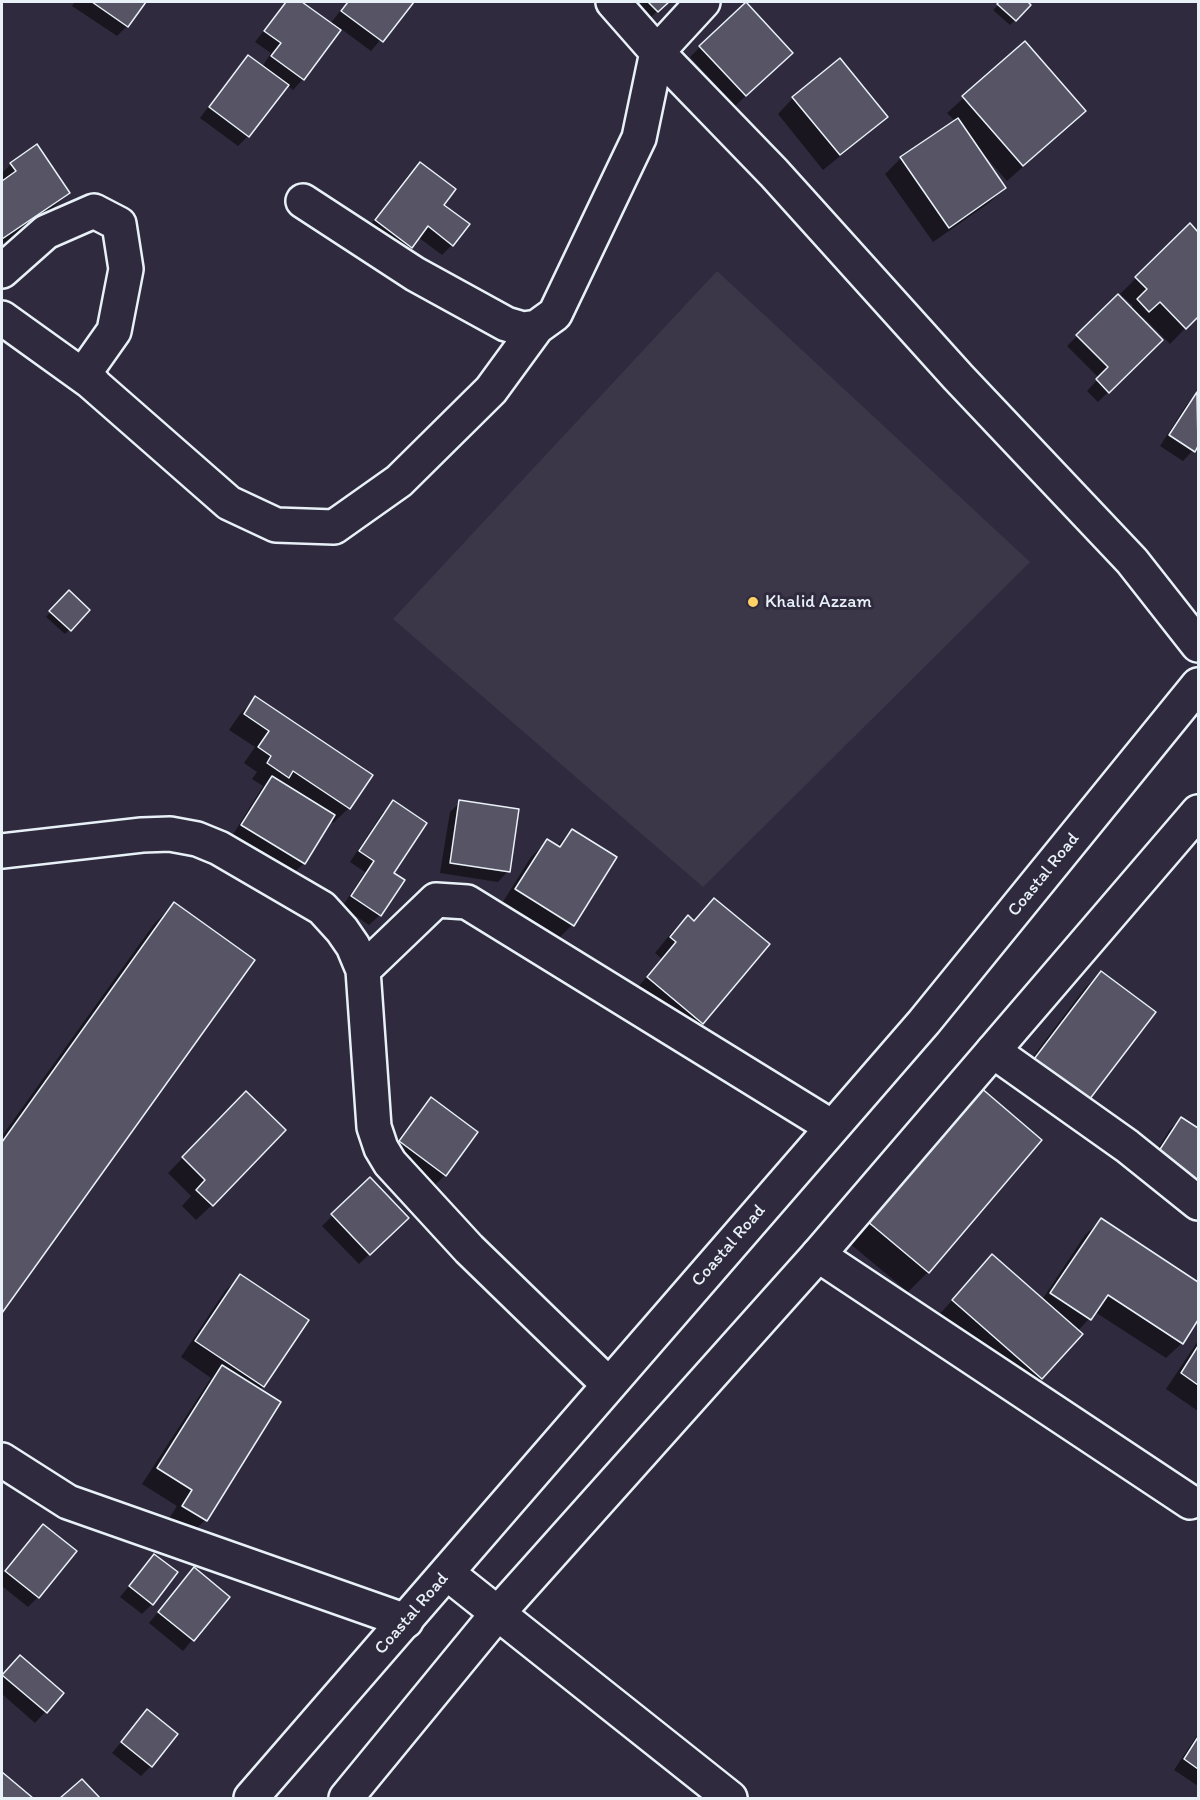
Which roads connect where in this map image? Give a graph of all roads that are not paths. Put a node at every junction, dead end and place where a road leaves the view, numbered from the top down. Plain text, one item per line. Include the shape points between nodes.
1 (613, 2) edge
2 (702, 2) edge
3 (657, 52) junction
4 (303, 201) dead end
5 (2, 271) edge
6 (2, 318) edge
7 (537, 327) junction
8 (94, 384) junction
9 (1198, 645) edge
10 (1198, 685) edge
11 (1198, 812) edge
12 (2, 851) edge
13 (363, 970) junction
14 (993, 1051) junction
15 (832, 1127) junction
16 (1198, 1203) edge
17 (818, 1255) junction
18 (608, 1384) junction
19 (2, 1460) edge
20 (1190, 1502) dead end
21 (447, 1573) junction
22 (497, 1614) junction
23 (406, 1621) junction
24 (251, 1798) edge
25 (346, 1798) edge
26 (730, 1798) edge

1 - 3 main road
2 - 3 main road
3 - 7 main road via 639,138 555,314
3 - 9 main road via 1132,561
4 - 7 main road via 415,274 506,324 524,329
5 - 8 main road via 46,232 94,210 119,224 126,269 114,332 83,375
6 - 8 main road
7 - 8 main road via 491,390 399,481 334,527 276,525 229,503
10 - 15 main road, Coastal Road via 932,1013
11 - 14 main road
12 - 13 main road via 142,835 170,834 197,839 322,909 353,946
13 - 15 main road via 436,900 467,902
13 - 18 main road via 374,1127 381,1148 390,1163 469,1249
14 - 16 main road via 1127,1146
14 - 17 main road
15 - 18 main road, Coastal Road
17 - 20 main road
17 - 22 main road
18 - 21 main road, Coastal Road
19 - 23 main road via 68,1502
21 - 22 main road
21 - 23 main road, Coastal Road
22 - 25 main road
22 - 26 main road
23 - 24 main road, Coastal Road

